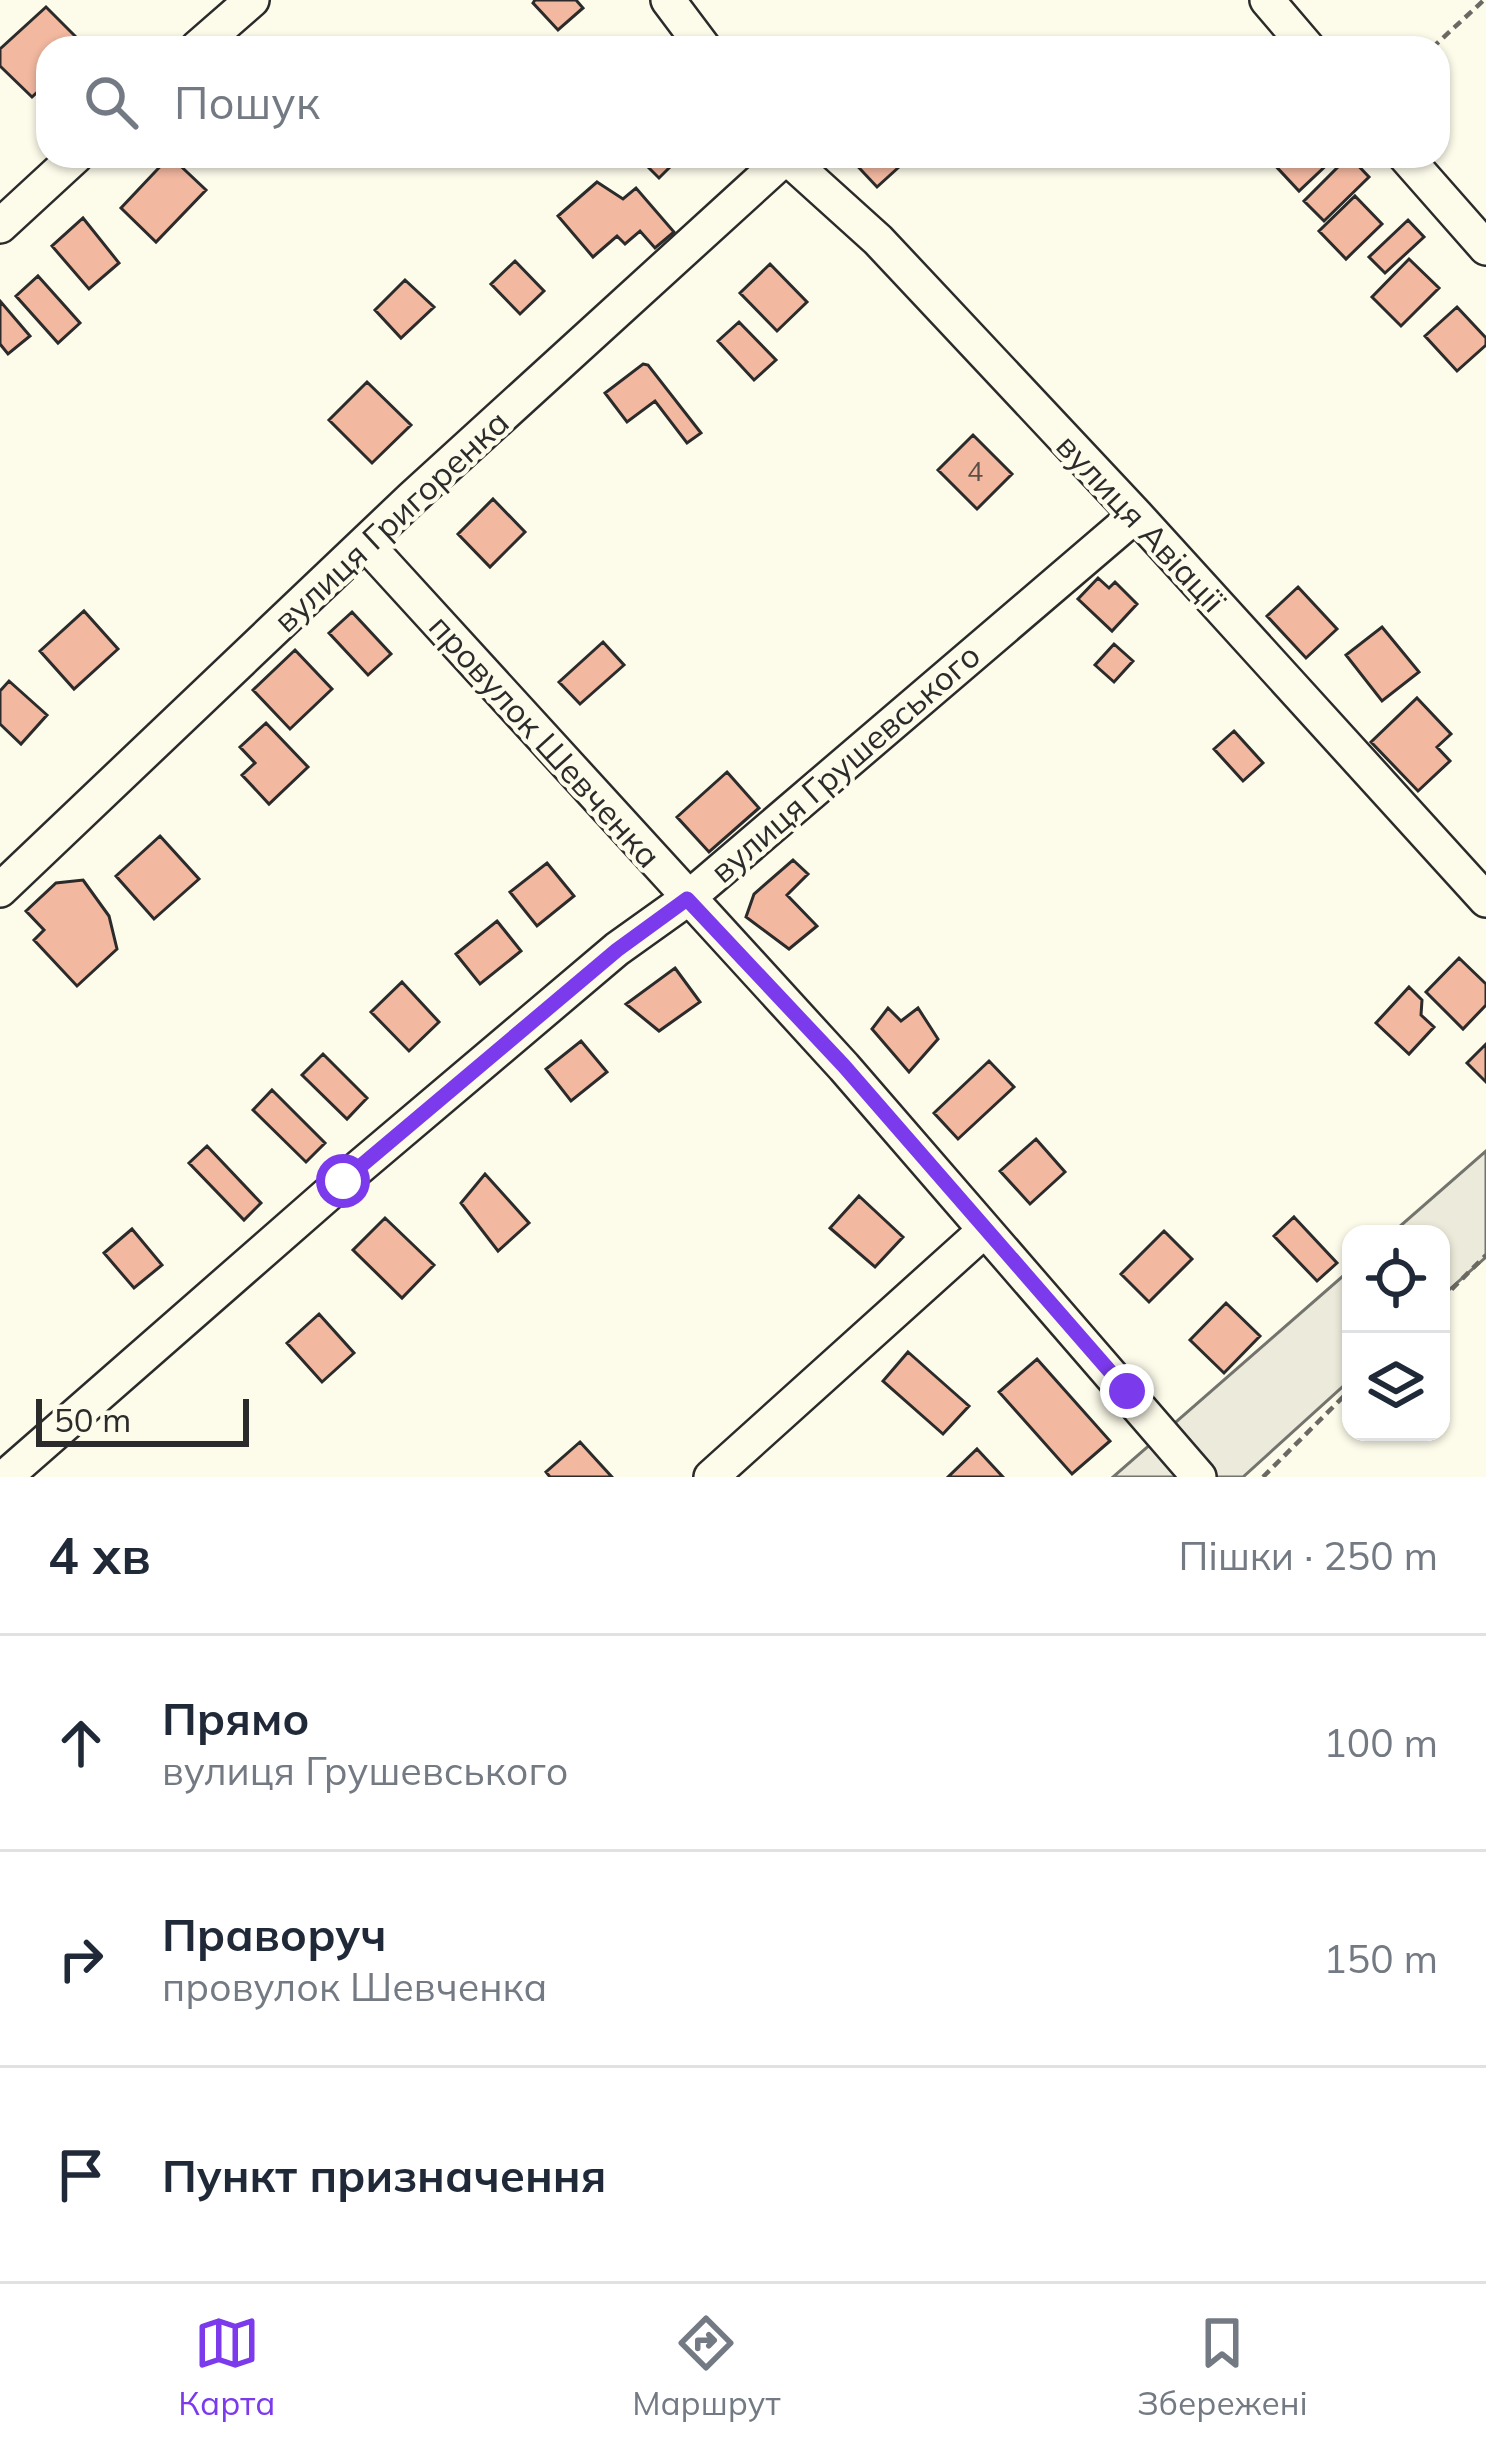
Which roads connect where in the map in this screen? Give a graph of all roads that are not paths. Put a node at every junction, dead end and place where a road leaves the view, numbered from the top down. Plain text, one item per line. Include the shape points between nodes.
1 (252, 0) edge
2 (668, 0) edge
3 (1267, 0) edge
4 (211, 36) edge
5 (695, 36) edge
6 (1298, 36) edge
7 (63, 168) edge
8 (774, 168) edge
9 (798, 168) edge
10 (1416, 168) edge
11 (0, 226) edge
12 (1486, 248) edge
13 (1136, 514) junction
14 (367, 544) junction
15 (0, 890) edge
16 (687, 899) junction
17 (1486, 901) edge
18 (985, 1230) junction
19 (5, 1477) edge
20 (711, 1477) edge
21 (1199, 1477) edge

1 - 4 street
2 - 5 street
3 - 6 street
7 - 11 street
8 - 14 street, вулиця Григоренка
9 - 13 street, вулиця Авіації via 878,240
10 - 12 street
13 - 16 street, вулиця Грушевського
13 - 17 street, вулиця Авіації
14 - 15 street, вулиця Григоренка
14 - 16 street, провулок Шевченка
16 - 18 street, провулок Шевченка
16 - 19 street, вулиця Грушевського via 343,1181
18 - 20 street
18 - 21 street, провулок Шевченка

